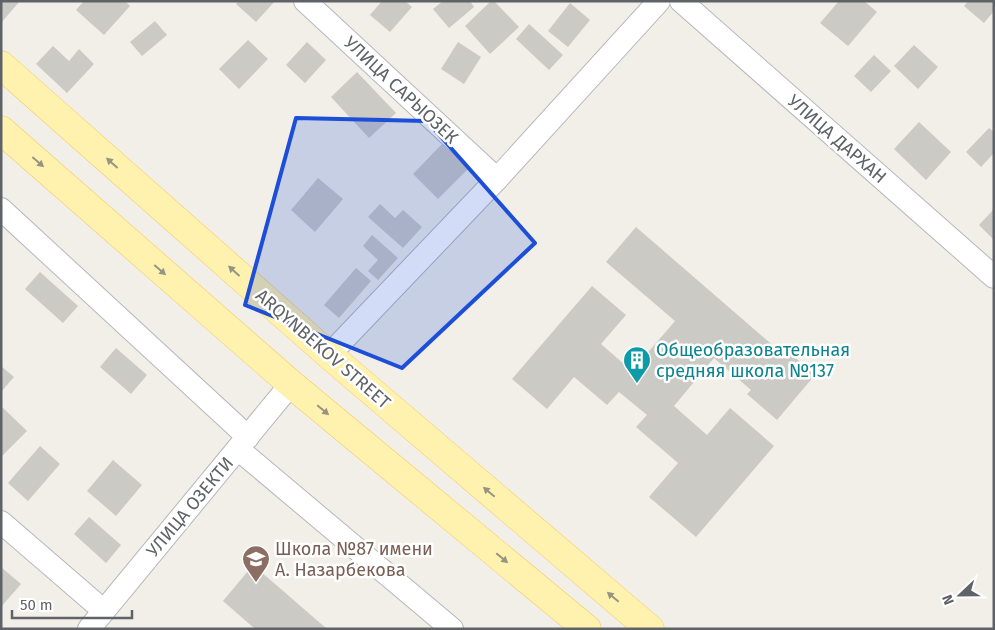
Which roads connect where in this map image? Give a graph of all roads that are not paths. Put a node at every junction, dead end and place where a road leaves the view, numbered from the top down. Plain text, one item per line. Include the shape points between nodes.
1 (305, 1) edge
2 (659, 1) edge
3 (681, 1) edge
4 (1, 65) edge
5 (1, 130) edge
6 (496, 179) junction
7 (1, 209) edge
8 (994, 277) edge
9 (329, 356) junction
10 (291, 384) junction
11 (243, 443) junction
12 (1, 522) edge
13 (104, 611) junction
14 (89, 629) edge
15 (452, 629) edge
16 (587, 629) edge
17 (650, 629) edge

1 - 6 street, УЛИЦА САРЫОЗЕК
2 - 6 street
3 - 8 street, УЛИЦА ДАРХАН
9 -> 4 main road, ARQYNBEKOV STREET
5 -> 10 main road
6 - 9 street
7 - 11 street
17 -> 9 main road, ARQYNBEKOV STREET
10 - 11 street, УЛИЦА ОЗЕКТИ
10 -> 16 main road
11 - 13 street, УЛИЦА ОЗЕКТИ
11 - 15 street
12 - 13 street
13 - 14 street, УЛИЦА ОЗЕКТИ

